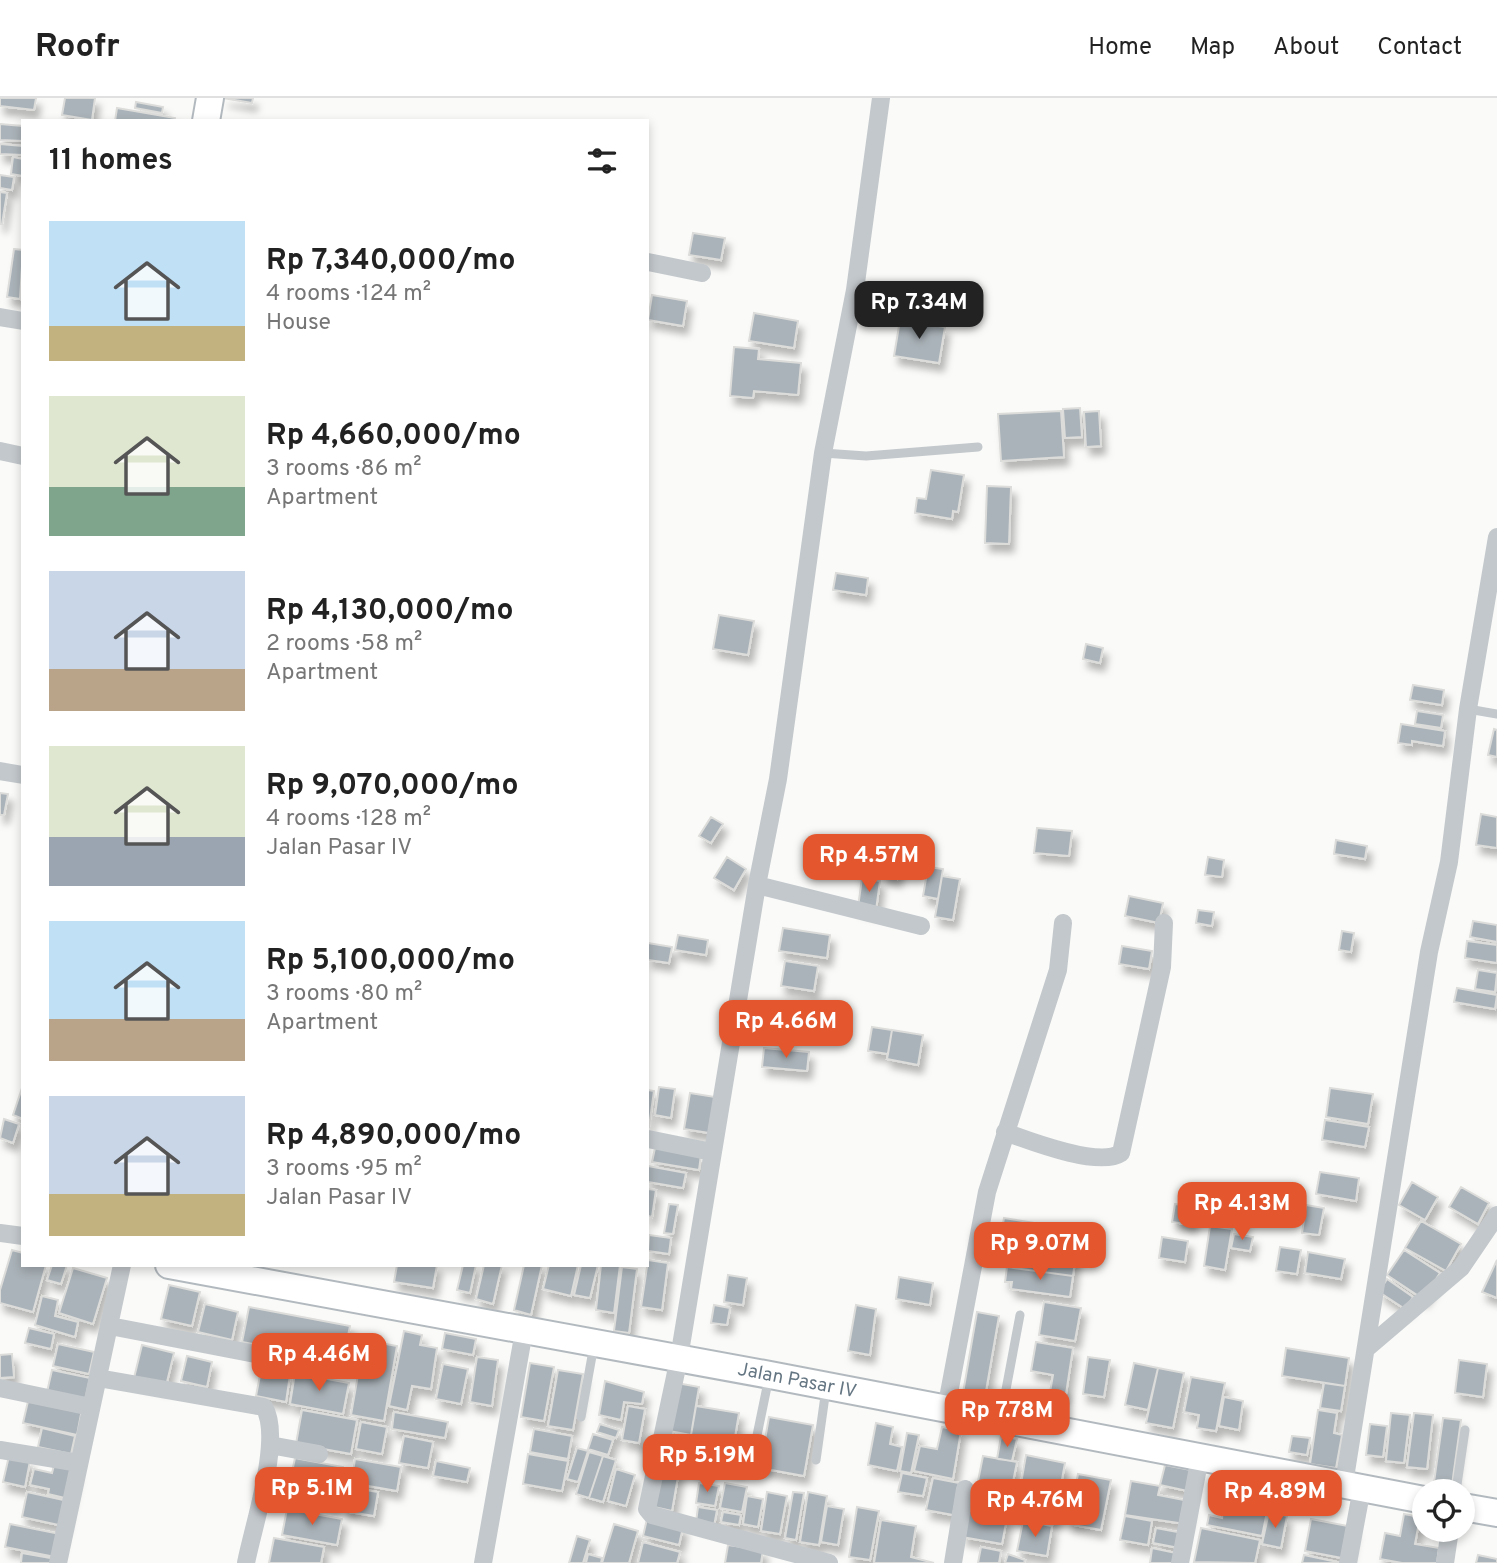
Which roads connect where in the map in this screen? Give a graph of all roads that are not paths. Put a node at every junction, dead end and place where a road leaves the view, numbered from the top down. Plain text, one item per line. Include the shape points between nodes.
1 (209, 98) edge
2 (881, 98) edge
3 (206, 119) edge
4 (649, 262) edge
5 (702, 273) dead end
6 (0, 317) edge
7 (21, 321) edge
8 (978, 447) dead end
9 (0, 451) edge
10 (823, 453) junction
11 (21, 456) edge
12 (1497, 537) edge
13 (1493, 572) edge
14 (1468, 709) junction
15 (1497, 714) edge
16 (0, 771) edge
17 (21, 775) edge
18 (757, 885) junction
19 (1063, 923) dead end
20 (1164, 923) dead end
21 (921, 926) dead end
22 (1005, 1132) junction
23 (649, 1139) edge
24 (712, 1152) junction
25 (1497, 1215) edge
26 (0, 1233) edge
27 (21, 1236) edge
28 (122, 1267) edge
29 (180, 1267) edge
30 (1020, 1315) dead end
31 (110, 1326) junction
32 (524, 1331) junction
33 (595, 1343) junction
34 (1366, 1349) junction
35 (679, 1358) junction
36 (323, 1367) dead end
37 (770, 1375) junction
38 (98, 1378) junction
39 (826, 1387) junction
40 (0, 1388) edge
41 (91, 1407) junction
42 (946, 1409) junction
43 (581, 1417) dead end
44 (1000, 1419) junction
45 (1465, 1430) dead end
46 (270, 1445) junction
47 (0, 1450) edge
48 (318, 1454) dead end
49 (753, 1455) dead end
50 (1200, 1457) junction
51 (816, 1460) dead end
52 (79, 1463) junction
53 (1458, 1479) edge
54 (1353, 1486) junction
55 (965, 1489) dead end
56 (1412, 1498) edge
57 (1475, 1509) edge
58 (1497, 1513) edge
59 (1448, 1542) edge
60 (58, 1563) edge
61 (246, 1563) edge
62 (483, 1563) edge
63 (829, 1563) edge
64 (953, 1563) edge
65 (1180, 1563) edge
66 (1348, 1563) edge
67 (1445, 1563) edge

1 - 3 street
2 - 10 street via 855,290
4 - 5 street
6 - 7 street
8 - 10 lane via 866,456
9 - 11 street
10 - 18 street via 778,779
12 - 13 street
13 - 14 street
14 - 15 lane
14 - 34 street via 1449,862 1429,952
16 - 17 street
18 - 21 street
18 - 24 street
19 - 22 street via 1058,970
20 - 22 street via 1162,967 1121,1153 1105,1158 1082,1155
22 - 42 street via 987,1192
23 - 24 street
24 - 35 street
25 - 34 street via 1461,1268
26 - 27 street
28 - 31 street
29 - 32 street, Jalan Pasar IV
30 - 44 lane
31 - 36 street
31 - 38 street
32 - 33 street, Jalan Pasar IV
32 - 62 street
33 - 35 street, Jalan Pasar IV
33 - 43 lane
34 - 54 street
35 - 37 street, Jalan Pasar IV
35 - 63 street via 648,1513
37 - 39 street, Jalan Pasar IV
37 - 49 lane
38 - 41 street
38 - 46 street via 264,1407 271,1419
39 - 42 street, Jalan Pasar IV
39 - 51 lane
40 - 41 street
41 - 52 street
42 - 44 street, Jalan Pasar IV
44 - 50 street, Jalan Pasar IV
45 - 53 lane
46 - 48 street
46 - 61 street
47 - 52 street
50 - 54 street, Jalan Pasar IV
50 - 65 street
52 - 60 street
54 - 56 street, Jalan Pasar IV
54 - 66 street
55 - 64 street
57 - 58 street
59 - 67 street

